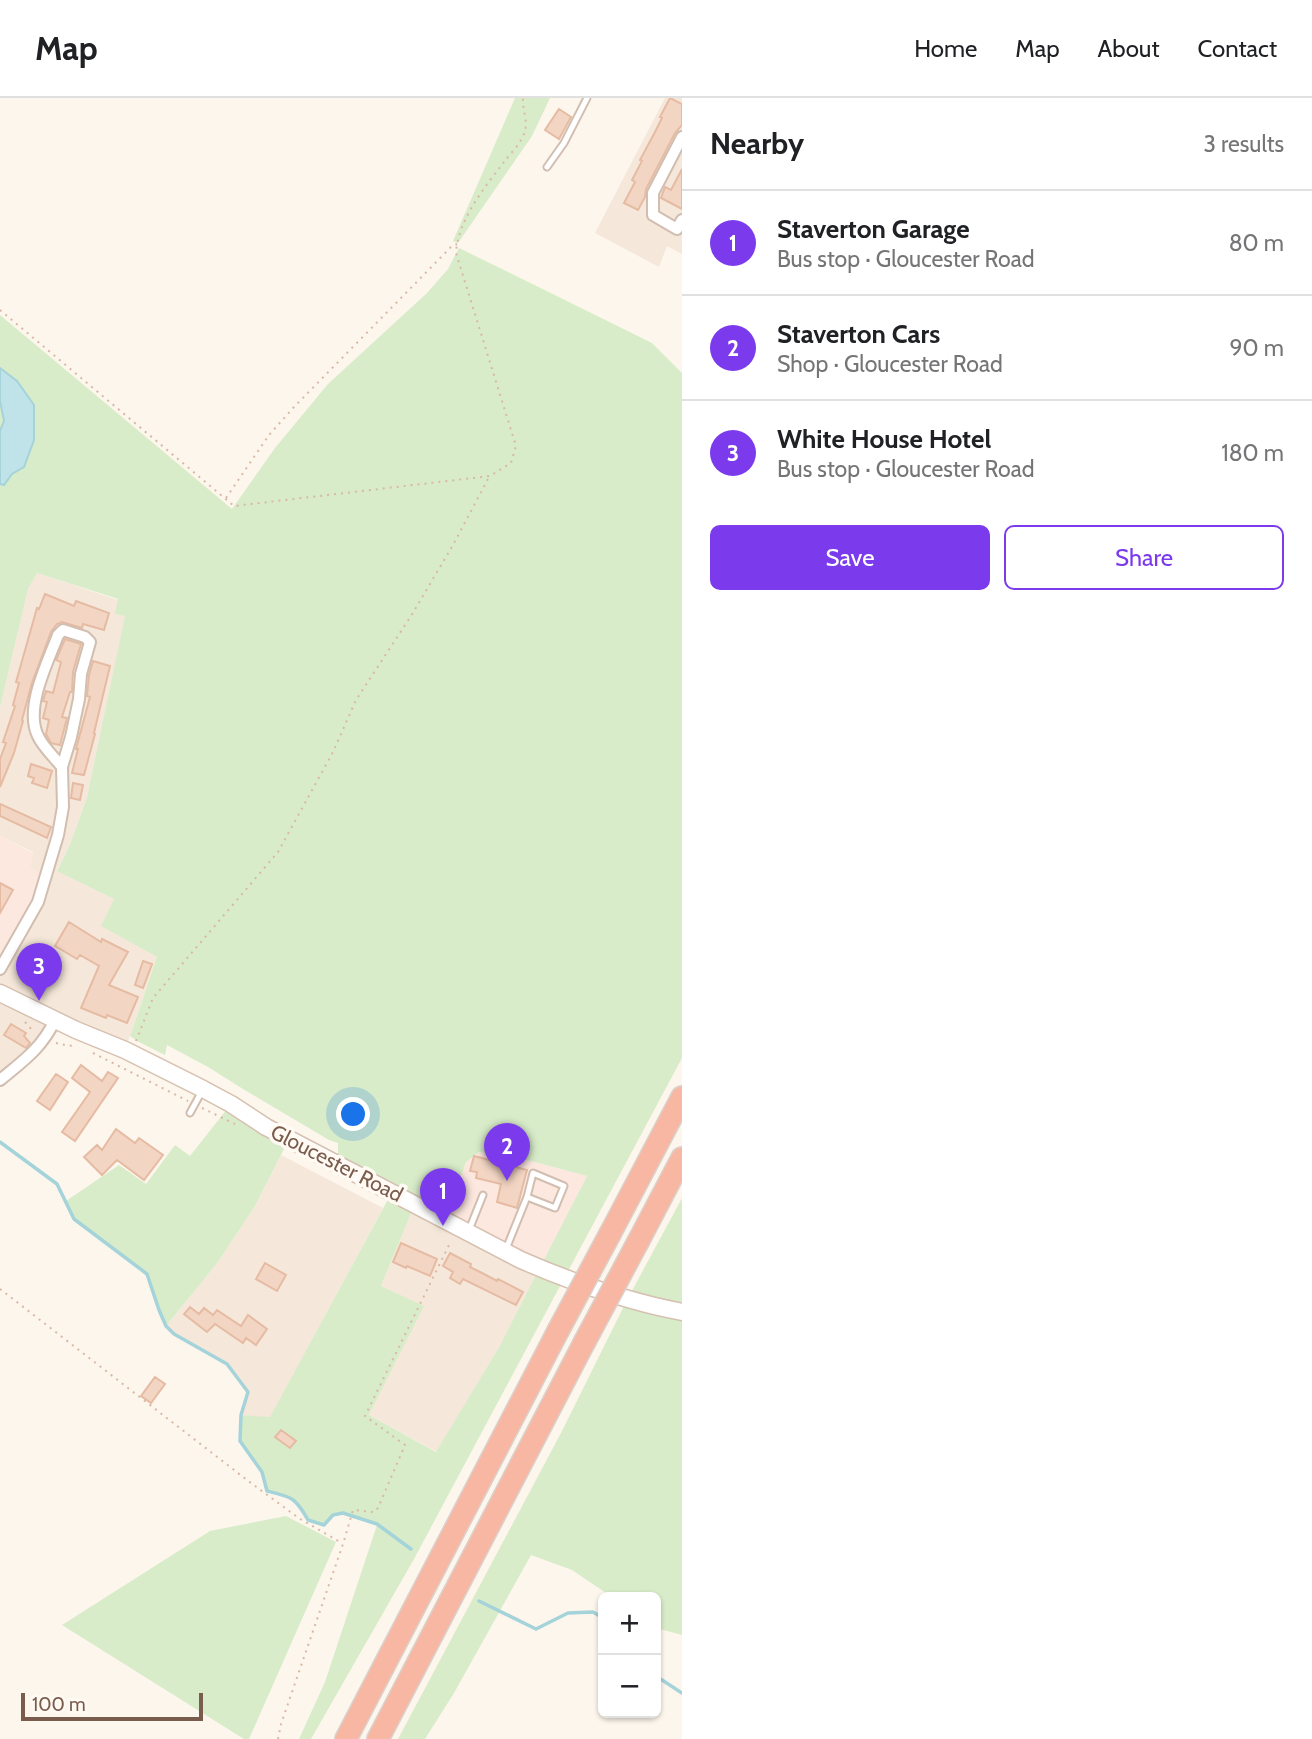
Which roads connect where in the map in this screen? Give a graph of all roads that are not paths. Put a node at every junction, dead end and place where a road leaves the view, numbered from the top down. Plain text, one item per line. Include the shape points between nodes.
1 (587, 98) edge
2 (682, 137) edge
3 (547, 167) dead end
4 (682, 219) edge
5 (62, 767) junction
6 (0, 969) edge
7 (0, 993) edge
8 (55, 1020) junction
9 (0, 1080) edge
10 (204, 1089) junction
11 (682, 1097) edge
12 (190, 1113) dead end
13 (682, 1158) edge
14 (483, 1195) dead end
15 (527, 1197) junction
16 (463, 1230) junction
17 (505, 1252) junction
18 (682, 1312) edge
19 (346, 1739) edge
20 (378, 1739) edge

1 - 3 lane
2 - 4 street via 653,193 653,215 677,229
5 - 5 street via 90,642 63,631 34,700 38,737
5 - 6 street via 63,807 38,902
7 - 8 main road, Gloucester Road
8 - 9 street via 37,1050
8 - 10 main road, Gloucester Road
10 - 12 lane
10 - 16 main road, Gloucester Road via 277,1133
11 - 19 highway, bridge
13 - 20 highway, bridge
14 - 16 lane
15 - 15 lane via 533,1173 564,1186 555,1209
15 - 17 lane
16 - 17 main road, Gloucester Road
17 - 18 main road, Gloucester Road via 595,1290

